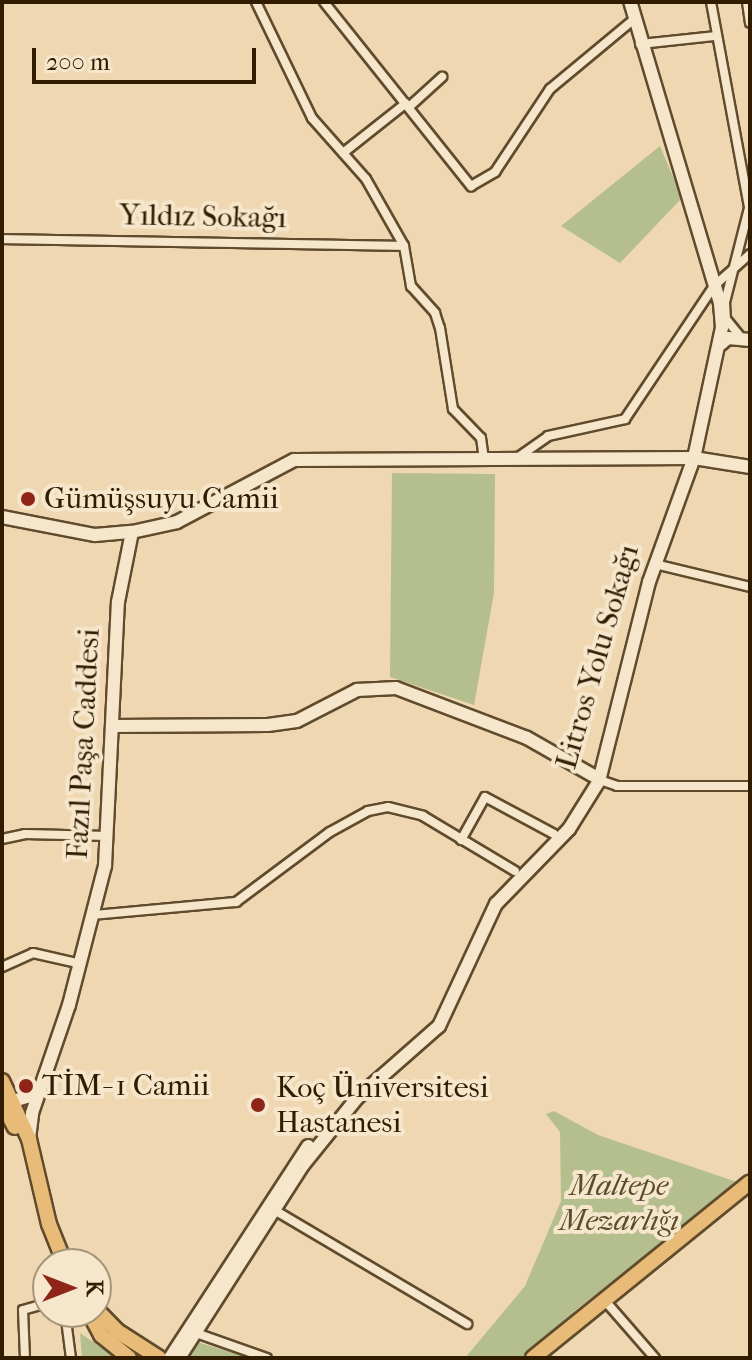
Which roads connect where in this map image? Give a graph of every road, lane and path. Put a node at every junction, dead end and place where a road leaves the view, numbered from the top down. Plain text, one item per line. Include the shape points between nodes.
1 (256, 2) edge
2 (324, 2) edge
3 (711, 2) edge
4 (747, 2) edge
5 (629, 3) edge
6 (633, 20) junction
7 (750, 23) edge
8 (715, 36) junction
9 (640, 44) junction
10 (442, 77) dead end
11 (407, 105) junction
12 (343, 153) junction
13 (2, 239) edge
14 (404, 246) junction
15 (750, 254) edge
16 (736, 266) junction
17 (719, 292) junction
18 (746, 340) edge
19 (721, 344) junction
20 (694, 458) junction
21 (484, 459) junction
22 (517, 459) junction
23 (750, 467) edge
24 (2, 517) edge
25 (132, 532) junction
26 (652, 563) junction
27 (750, 587) edge
28 (112, 726) junction
29 (596, 778) junction
30 (750, 786) edge
31 (554, 834) junction
32 (108, 836) junction
33 (2, 839) edge
34 (461, 840) junction
35 (515, 871) junction
36 (93, 915) junction
37 (81, 964) junction
38 (2, 967) edge
39 (436, 1023) junction
40 (2, 1081) edge
41 (2, 1090) edge
42 (38, 1094) junction
43 (8, 1102) edge
44 (29, 1139) junction
45 (750, 1182) edge
46 (750, 1189) edge
47 (271, 1208) junction
48 (722, 1208) junction
49 (52, 1248) edge
50 (59, 1248) edge
51 (605, 1300) junction
52 (32, 1307) edge
53 (467, 1324) dead end
54 (112, 1327) edge
55 (68, 1328) edge
56 (98, 1328) edge
57 (109, 1328) edge
58 (196, 1333) junction
59 (25, 1358) edge
60 (71, 1358) edge
61 (129, 1358) edge
62 (141, 1358) edge
63 (159, 1358) edge
64 (170, 1358) edge
65 (179, 1358) edge
66 (267, 1358) edge
67 (533, 1358) edge
68 (544, 1358) edge
69 (655, 1358) edge

1 - 12 street via 312,118
2 - 11 street
3 - 8 street
4 - 7 street
5 - 6 main road, Litros Yolu Sokağı
6 - 9 main road, Litros Yolu Sokağı
6 - 11 street via 550,89 506,158 477,185 471,186
8 - 9 street
8 - 16 street via 749,208
9 - 17 main road, Litros Yolu Sokağı
10 - 11 street
11 - 12 street
12 - 14 street via 366,179
13 - 14 street, Yıldız Sokağı
14 - 21 street via 411,286 437,319 453,409 479,436
15 - 16 street
16 - 17 street
16 - 17 street
17 - 18 street via 726,319
17 - 19 main road, Litros Yolu Sokağı
17 - 22 street via 625,419 548,436
18 - 19 main road via 728,338
19 - 20 main road, Litros Yolu Sokağı
20 - 22 main road
20 - 23 main road
20 - 26 main road, Litros Yolu Sokağı via 679,478
21 - 22 main road
21 - 25 main road via 294,460 177,522
24 - 25 main road via 95,535
25 - 28 main road, Fazıl Paşa Caddesi via 118,602
26 - 27 street
26 - 29 main road, Litros Yolu Sokağı
28 - 29 main road via 268,725 297,721 357,690 396,688 527,738
28 - 32 main road, Fazıl Paşa Caddesi
29 - 30 street via 617,786
29 - 31 main road, Litros Yolu Sokağı
29 - 39 main road, Litros Yolu Sokağı via 569,829 496,904
31 - 34 street via 485,797
31 - 35 main road, Litros Yolu Sokağı
32 - 33 street via 25,834
32 - 36 main road, Fazıl Paşa Caddesi
34 - 35 street
34 - 36 street via 406,808 368,811 330,832 236,902
35 - 39 main road, Litros Yolu Sokağı via 473,930
36 - 37 main road, Fazıl Paşa Caddesi
37 - 38 street via 33,953
37 - 42 main road, Fazıl Paşa Caddesi
39 - 47 main road, Litros Yolu Sokağı via 353,1094 296,1160
40 - 43 main road
41 - 43 main road
42 - 43 main road
42 - 44 main road, Fazıl Paşa Caddesi
43 - 44 main road
43 - 49 main road
44 - 50 main road
45 - 48 main road
46 - 48 main road
47 - 53 street
47 - 58 main road, Litros Yolu Sokağı
47 - 64 main road, Litros Yolu Sokağı
48 - 51 main road
51 - 67 main road
51 - 68 main road
51 - 69 street
52 - 59 street via 23,1310
54 - 63 main road
55 - 60 street
56 - 61 main road
57 - 62 main road
58 - 65 main road, Litros Yolu Sokağı
58 - 66 street

